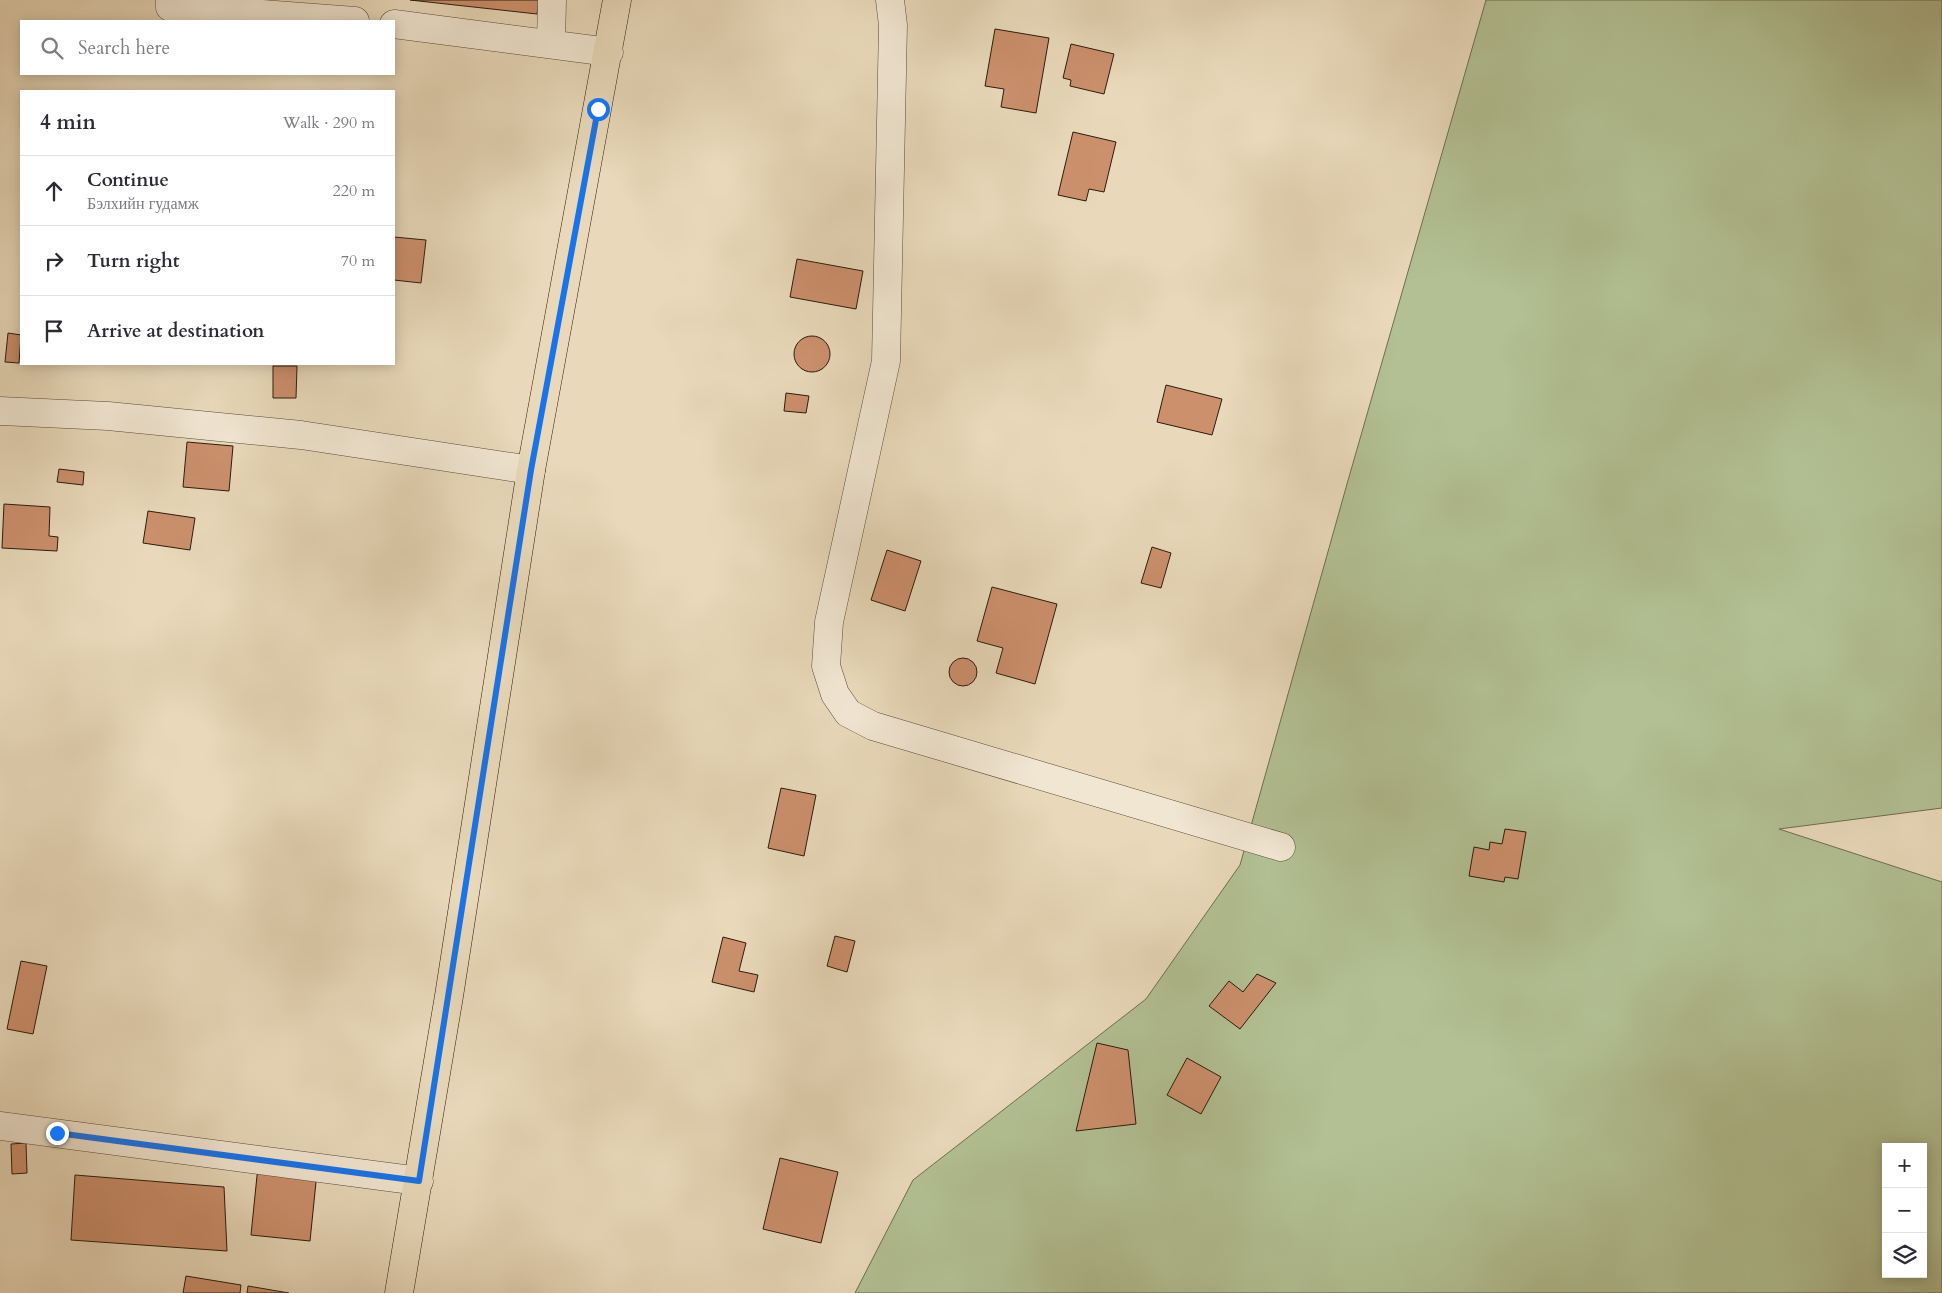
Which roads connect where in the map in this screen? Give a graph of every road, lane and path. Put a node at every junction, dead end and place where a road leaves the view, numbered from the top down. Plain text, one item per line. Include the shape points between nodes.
1 (170, 0) edge
2 (552, 0) edge
3 (617, 0) edge
4 (890, 0) edge
5 (341, 20) edge
6 (395, 24) edge
7 (551, 44) junction
8 (609, 52) junction
9 (0, 411) edge
10 (531, 470) junction
11 (1281, 847) dead end
12 (0, 1126) edge
13 (419, 1181) junction
14 (399, 1293) edge

1 - 5 street via 170,8
2 - 7 street
3 - 8 main road
4 - 11 street via 893,25 886,361 829,622 826,666 835,694 848,713 873,726
6 - 7 street
7 - 8 street
8 - 10 main road
9 - 10 street via 108,416 301,434
10 - 13 main road
12 - 13 street
13 - 14 main road

